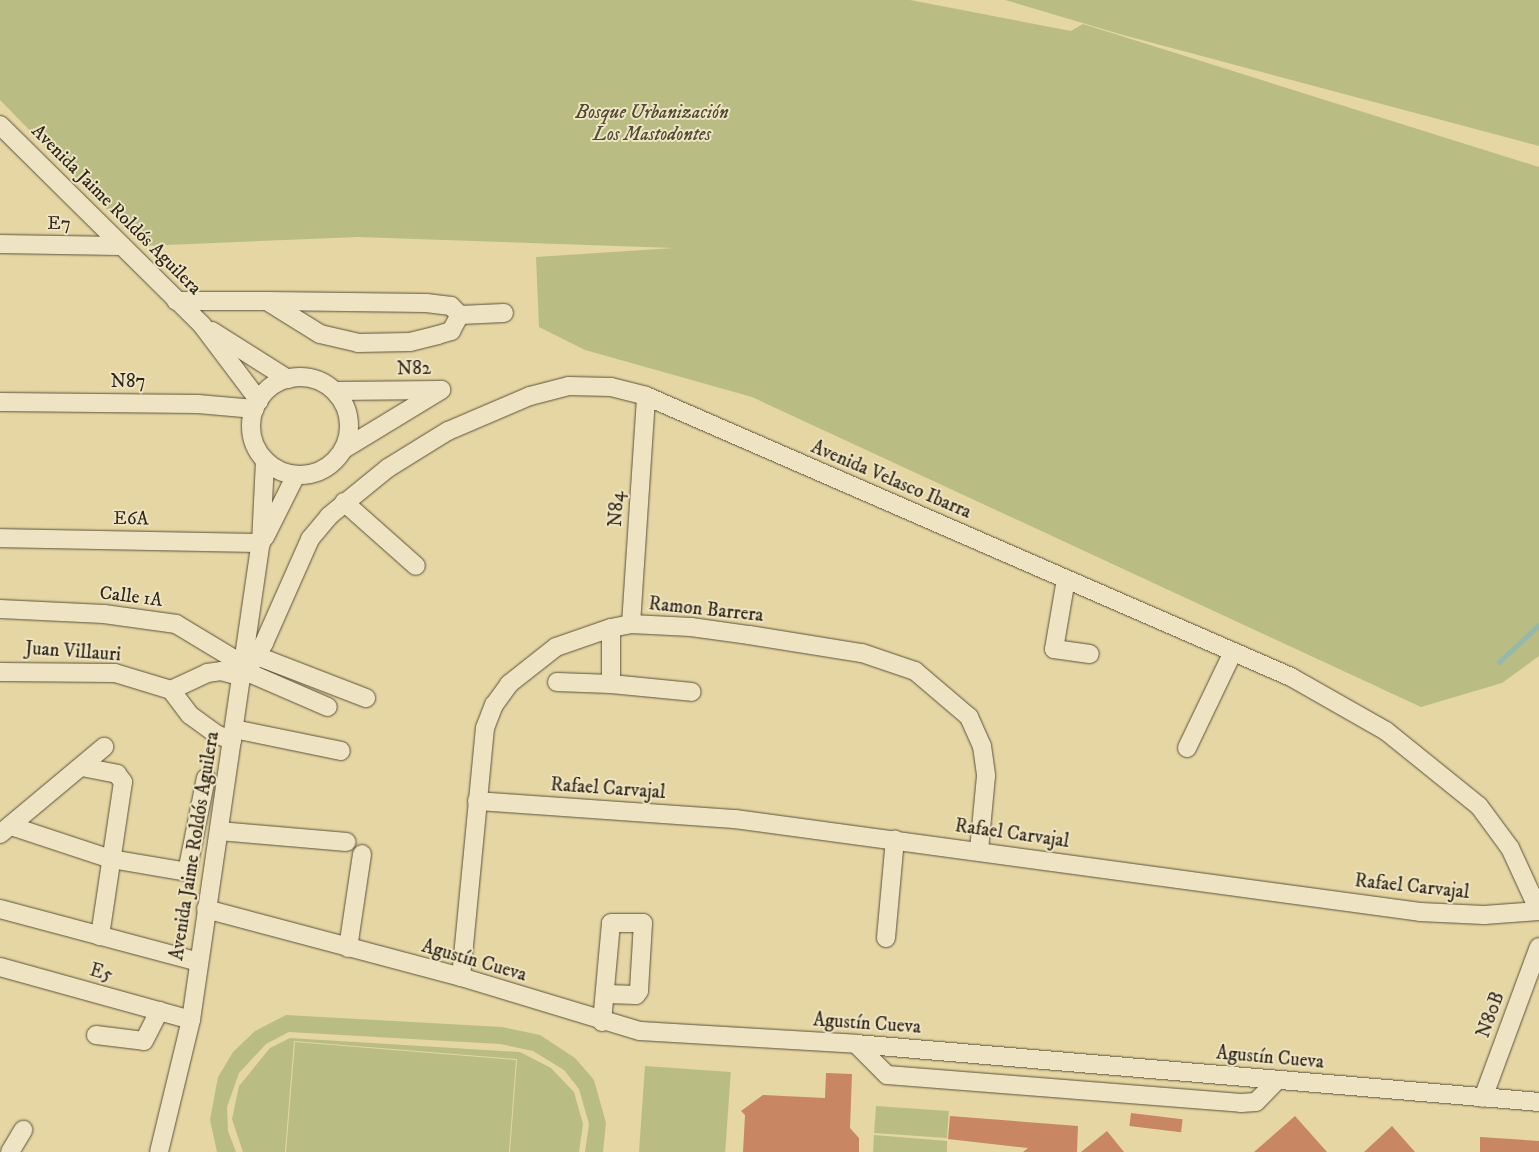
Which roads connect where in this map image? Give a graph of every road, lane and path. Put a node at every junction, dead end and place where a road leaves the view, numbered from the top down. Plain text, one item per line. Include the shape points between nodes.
1 (0, 125) edge
2 (0, 244) edge
3 (119, 246) junction
4 (176, 300) junction
5 (267, 301) junction
6 (504, 313) dead end
7 (460, 315) junction
8 (202, 325) junction
9 (288, 379) junction
10 (335, 391) junction
11 (646, 396) junction
12 (0, 402) edge
13 (257, 405) junction
14 (344, 449) junction
15 (265, 460) junction
16 (296, 475) junction
17 (344, 502) junction
18 (0, 538) edge
19 (261, 544) junction
20 (416, 566) dead end
21 (1066, 579) junction
22 (0, 609) edge
23 (631, 624) junction
24 (611, 628) junction
25 (1233, 652) junction
26 (1090, 654) dead end
27 (248, 667) junction
28 (0, 672) edge
29 (557, 682) dead end
30 (611, 684) junction
31 (171, 690) junction
32 (692, 692) dead end
33 (366, 698) dead end
34 (328, 707) dead end
35 (233, 734) junction
36 (104, 747) dead end
37 (1187, 748) dead end
38 (342, 752) dead end
39 (82, 767) junction
40 (206, 778) dead end
41 (477, 801) junction
42 (5, 830) edge
43 (218, 831) junction
44 (895, 839) junction
45 (347, 842) dead end
46 (979, 850) junction
47 (362, 854) dead end
48 (111, 858) junction
49 (0, 909) edge
50 (206, 909) junction
51 (1539, 911) edge
52 (100, 936) junction
53 (886, 938) dead end
54 (1539, 947) edge
55 (348, 948) junction
56 (199, 962) junction
57 (0, 967) edge
58 (461, 977) junction
59 (606, 994) dead end
60 (158, 1012) junction
61 (191, 1020) junction
62 (602, 1022) junction
63 (96, 1035) dead end
64 (856, 1044) junction
65 (1277, 1080) junction
66 (1483, 1098) junction
67 (1539, 1102) edge
68 (23, 1130) dead end
69 (10, 1152) edge
70 (159, 1152) edge

1 - 3 street, Avenida Jaime Roldós Aguilera
2 - 3 street, E7
3 - 4 street, Avenida Jaime Roldós Aguilera
4 - 5 street
4 - 8 street, Avenida Jaime Roldós Aguilera
5 - 7 street via 426,303 451,306
5 - 7 street via 304,327 358,343 410,342 438,335 451,331
6 - 7 street
8 - 9 street, Avenida Jaime Roldós Aguilera
8 - 13 street, Avenida Jaime Roldós Aguilera
9 - 10 street via 313,379
9 - 13 street via 276,383
10 - 14 street via 348,413 348,437
10 - 14 street, N82 via 441,390
11 - 17 street, Avenida Velasco Ibarra via 611,388 569,386 530,396 448,431
11 - 21 street, Avenida Velasco Ibarra
11 - 23 street, N84
12 - 13 street, N87
13 - 15 street via 253,436
14 - 16 street via 318,472
15 - 16 street
15 - 19 street, Avenida Jaime Roldós Aguilera
16 - 19 street, Avenida Jaime Roldós Aguilera
17 - 20 street
17 - 27 street, Avenida Velasco Ibarra via 310,539
18 - 19 street, E6A
19 - 27 street, Avenida Jaime Roldós Aguilera
21 - 25 street, Avenida Velasco Ibarra
21 - 26 street via 1054,649
22 - 27 street, Calle 1A via 104,614 176,624
23 - 24 street, Ramon Barrera
23 - 46 street, Ramon Barrera via 691,627 758,636 862,654 915,671 969,717 982,746 986,776
24 - 30 street
24 - 41 street, Ramon Barrera via 556,647 510,684 484,728
25 - 37 street
25 - 51 street, Avenida Velasco Ibarra via 1299,682 1386,731 1433,766 1495,826 1510,848
27 - 31 street via 207,672
27 - 33 street
27 - 34 street
27 - 35 street, Avenida Jaime Roldós Aguilera
28 - 31 street, Juan Villauri via 115,673
29 - 30 street
30 - 32 street
31 - 35 street via 190,715 218,736
35 - 38 street
35 - 43 street, Avenida Jaime Roldós Aguilera
36 - 39 street
39 - 42 street
39 - 48 street via 117,774 123,782
40 - 48 street via 191,869 184,872
41 - 44 street, Rafael Carvajal via 736,819
41 - 58 street, Ramon Barrera
42 - 48 street
43 - 45 street
43 - 50 street, Avenida Jaime Roldós Aguilera
44 - 46 street, Rafael Carvajal
44 - 53 street
46 - 51 street, Rafael Carvajal via 1420,912 1484,915
47 - 55 street
48 - 52 street
49 - 52 street
50 - 55 street, Agustín Cueva
50 - 56 street, Avenida Jaime Roldós Aguilera
52 - 56 street
54 - 66 street, N80B
55 - 58 street, Agustín Cueva
56 - 61 street, Avenida Jaime Roldós Aguilera
57 - 60 street, E5
58 - 62 street, Agustín Cueva
59 - 62 street
60 - 61 street, E5
60 - 63 street via 144,1041
61 - 70 street, Avenida Jaime Roldós Aguilera
62 - 64 street, Agustín Cueva via 640,1031
64 - 65 street, Agustín Cueva
64 - 65 street via 878,1067 897,1076 1241,1103 1256,1102
65 - 66 street, Agustín Cueva
66 - 67 street, Agustín Cueva
68 - 69 street

